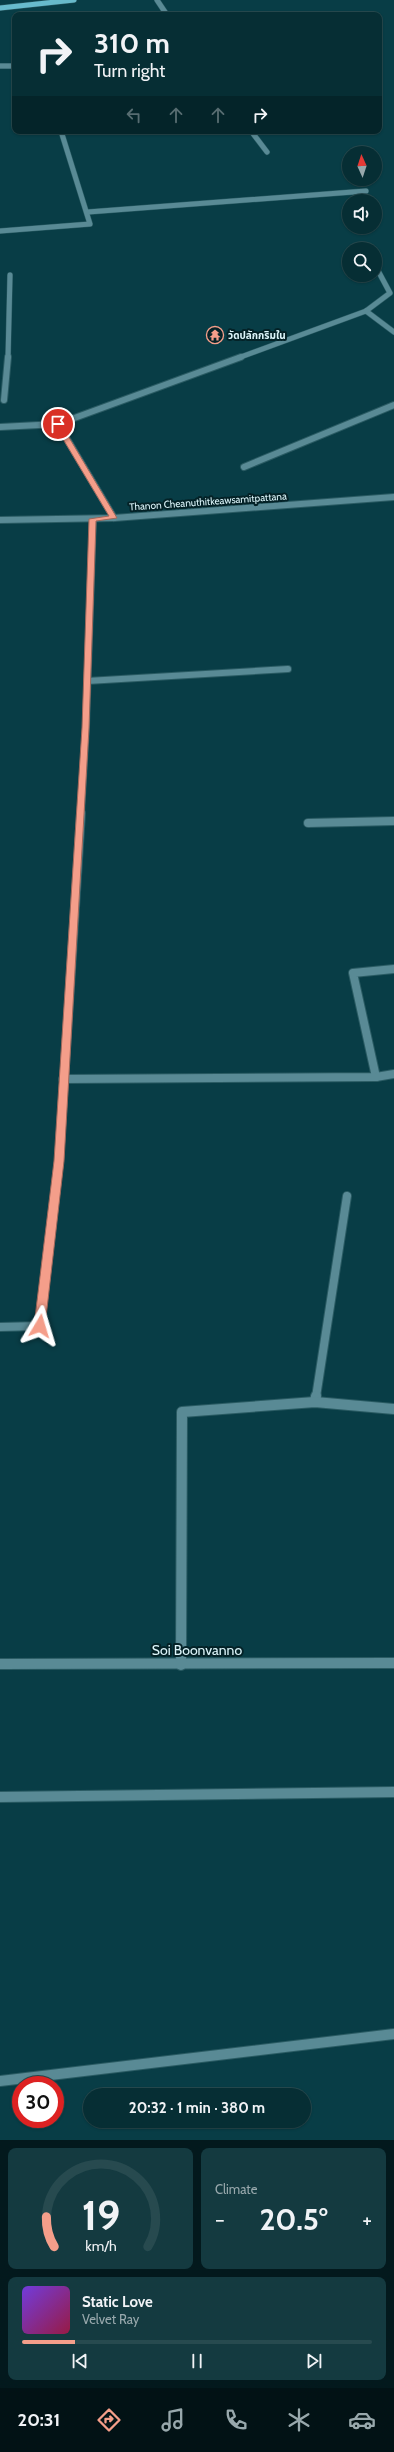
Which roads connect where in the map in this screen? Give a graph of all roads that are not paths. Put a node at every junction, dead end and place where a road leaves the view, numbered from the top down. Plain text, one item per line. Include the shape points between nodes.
1 (74, 0) edge
2 (157, 0) edge
3 (0, 8) edge
4 (165, 12) edge
5 (0, 66) edge
6 (12, 66) edge
7 (62, 134) edge
8 (253, 134) edge
9 (267, 152) dead end
10 (366, 191) dead end
11 (88, 212) junction
12 (0, 231) edge
13 (10, 275) dead end
14 (382, 278) edge
15 (366, 311) junction
16 (394, 332) edge
17 (9, 343) junction
18 (0, 344) edge
19 (4, 400) dead end
20 (394, 405) edge
21 (58, 424) junction
22 (0, 427) edge
23 (244, 467) dead end
24 (394, 497) edge
25 (114, 518) junction
26 (93, 519) junction
27 (0, 520) edge
28 (288, 669) dead end
29 (87, 681) junction
30 (394, 821) edge
31 (308, 823) dead end
32 (394, 969) edge
33 (394, 1074) edge
34 (376, 1077) junction
35 (63, 1079) junction
36 (347, 1196) dead end
37 (0, 1327) edge
38 (315, 1402) junction
39 (394, 1409) edge
40 (394, 1663) edge
41 (0, 1664) edge
42 (181, 1665) junction
43 (394, 1792) edge
44 (0, 1797) edge
45 (394, 2034) edge
46 (0, 2081) edge

1 - 3 main road
2 - 4 street
5 - 6 street
7 - 11 street
8 - 9 street
10 - 11 street
11 - 12 street via 90,224
13 - 17 street
14 - 15 street via 390,293
15 - 16 street
15 - 21 street
17 - 18 street
17 - 19 street
20 - 23 street
21 - 22 street
21 - 25 street
24 - 25 street, Thanon Cheanuthitkeawsamitpattana
25 - 26 street, Thanon Cheanuthitkeawsamitpattana
26 - 27 street, Thanon Cheanuthitkeawsamitpattana
26 - 29 street
28 - 29 street
29 - 35 street
30 - 31 street
32 - 34 street via 353,973
33 - 34 street
34 - 35 street
35 - 37 street via 59,1161 40,1326
36 - 38 street
38 - 39 street
38 - 42 street via 182,1412
40 - 42 street, Soi Boonvanno
41 - 42 street, Soi Boonvanno
43 - 44 street
45 - 46 street

